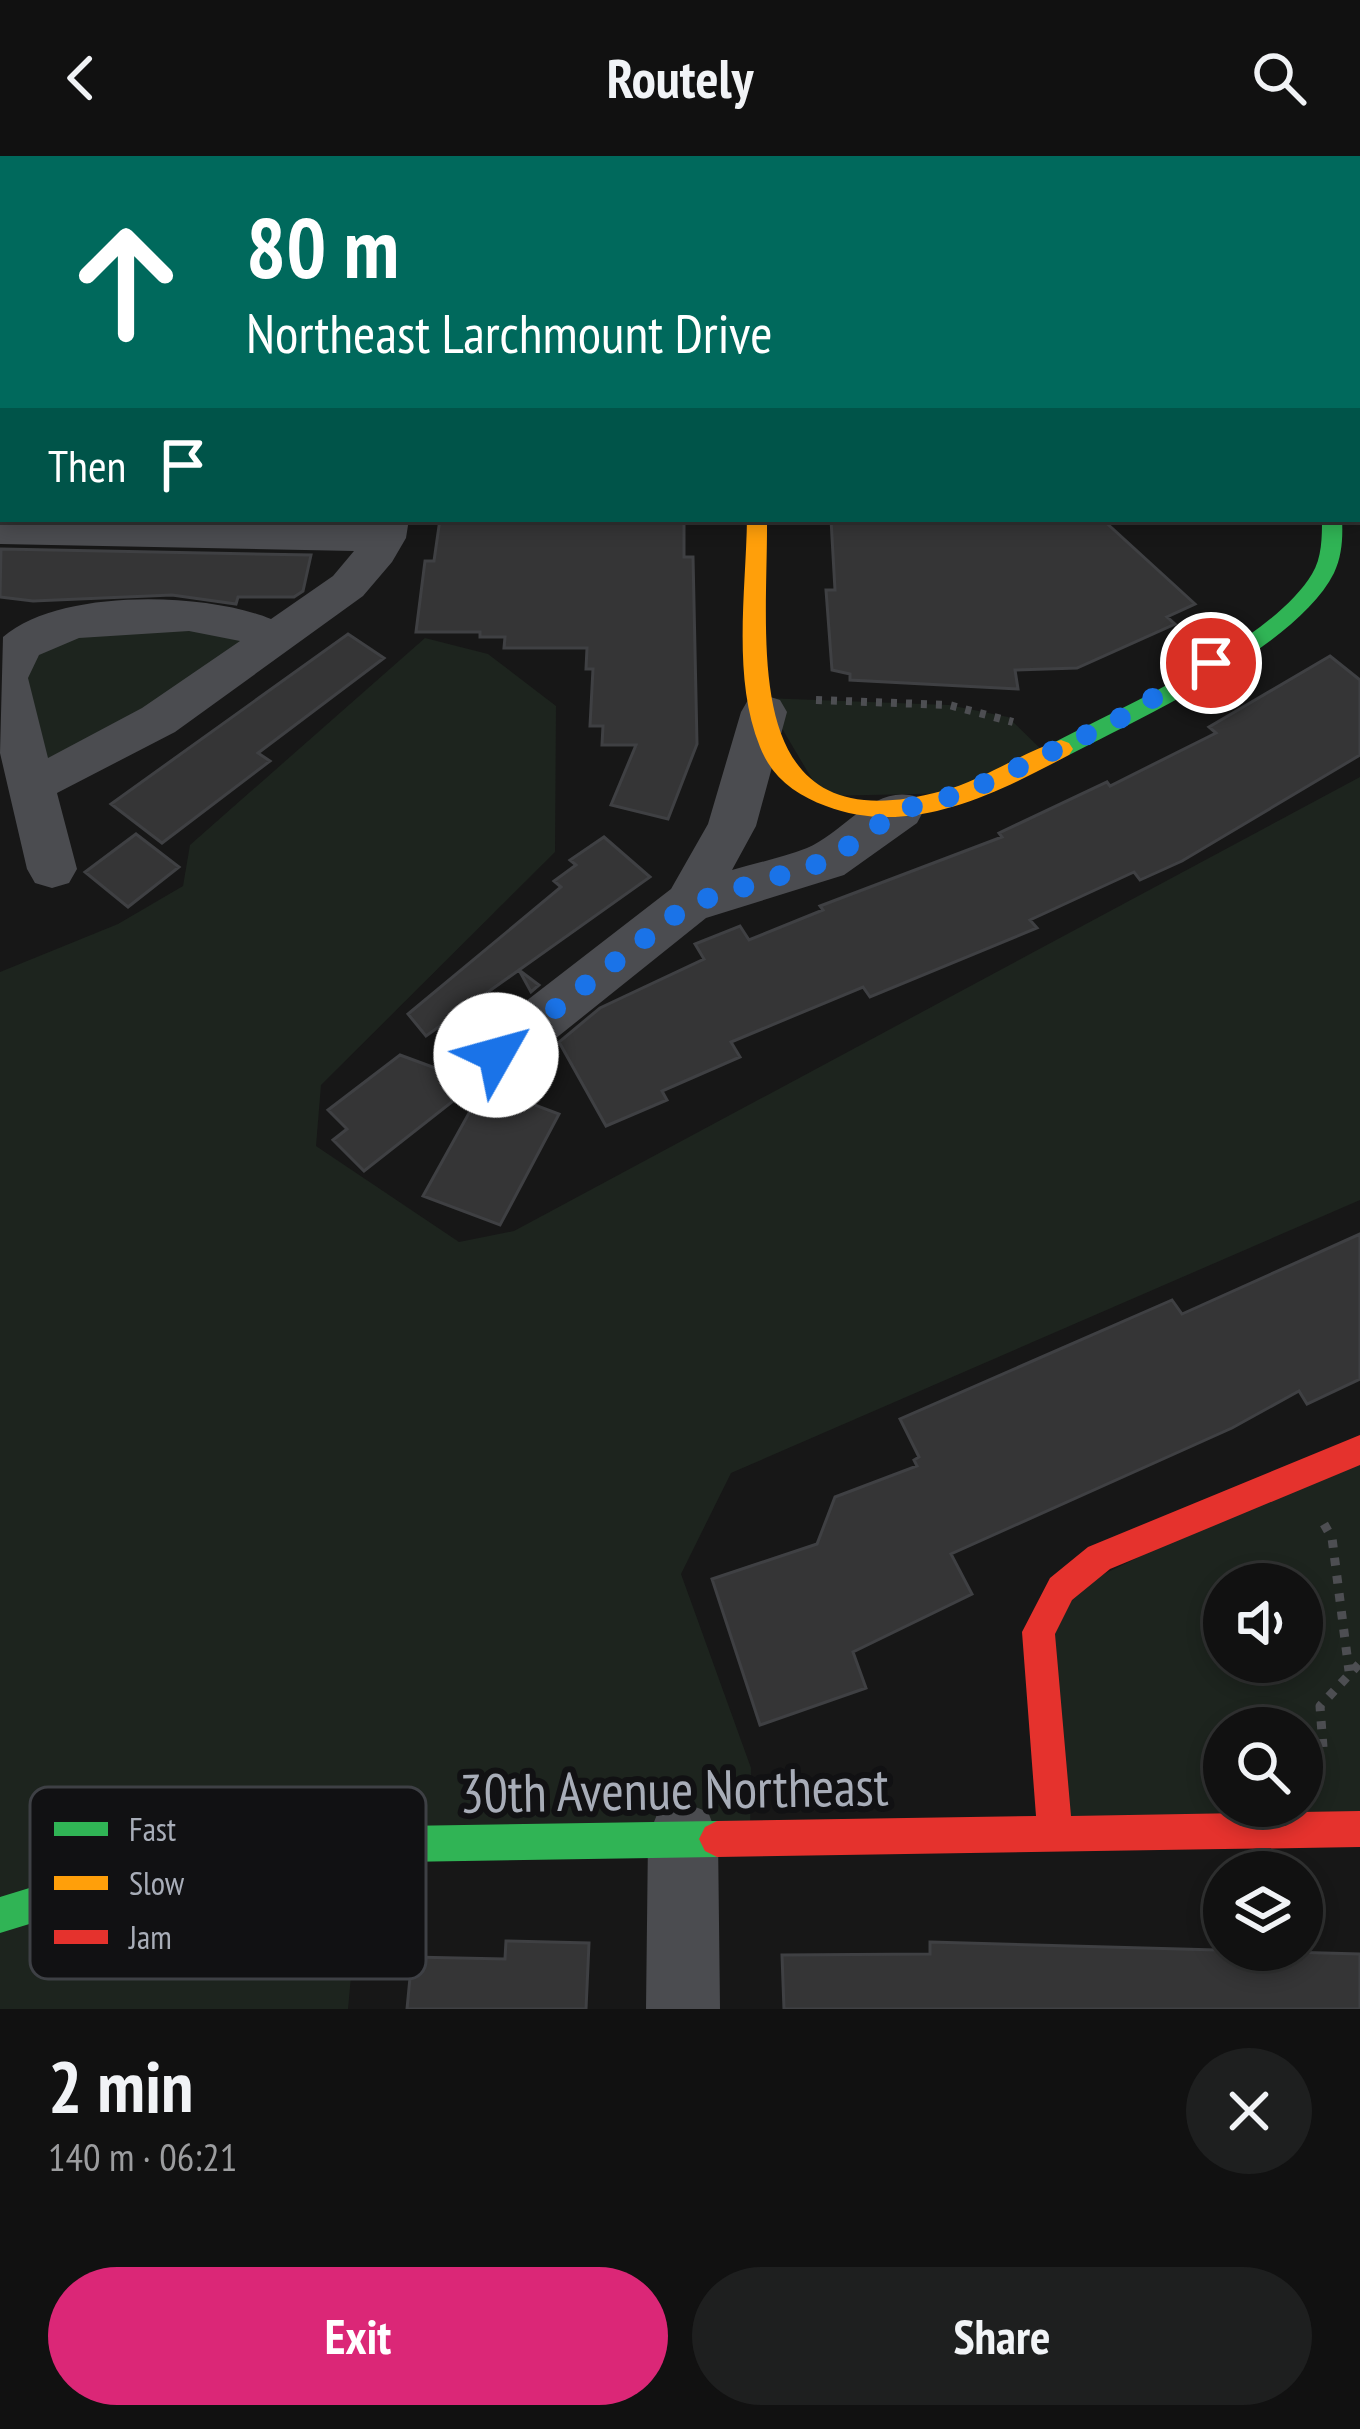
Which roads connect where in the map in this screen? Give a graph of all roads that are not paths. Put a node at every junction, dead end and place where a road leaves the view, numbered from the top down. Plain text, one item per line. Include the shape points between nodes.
1 (757, 522) edge
2 (1332, 522) edge
3 (386, 528) edge
4 (0, 530) edge
5 (272, 639) junction
6 (780, 706) junction
7 (35, 783) junction
8 (900, 810) junction
9 (52, 869) dead end
10 (689, 904) junction
11 (496, 1055) dead end
12 (1360, 1450) edge
13 (1360, 1829) edge
14 (1055, 1833) junction
15 (683, 1837) junction
16 (426, 1843) edge
17 (30, 1906) edge
18 (0, 1915) edge
19 (683, 2009) edge

1 - 6 street
2 - 8 street via 1333,547 1314,588 1231,650 1117,720 963,793
3 - 4 street
3 - 5 street via 348,586
5 - 7 street via 153,726
5 - 7 street via 229,619 90,619 41,632 11,656 5,678
6 - 8 street via 772,751 803,785 851,804
6 - 10 street
7 - 9 street
8 - 10 street via 827,861
10 - 11 street
12 - 14 street via 1099,1558 1046,1602 1038,1631
13 - 14 street, 30th Avenue Northeast
14 - 15 street, 30th Avenue Northeast
15 - 16 street, 30th Avenue Northeast
15 - 19 street
17 - 18 street, 30th Avenue Northeast

